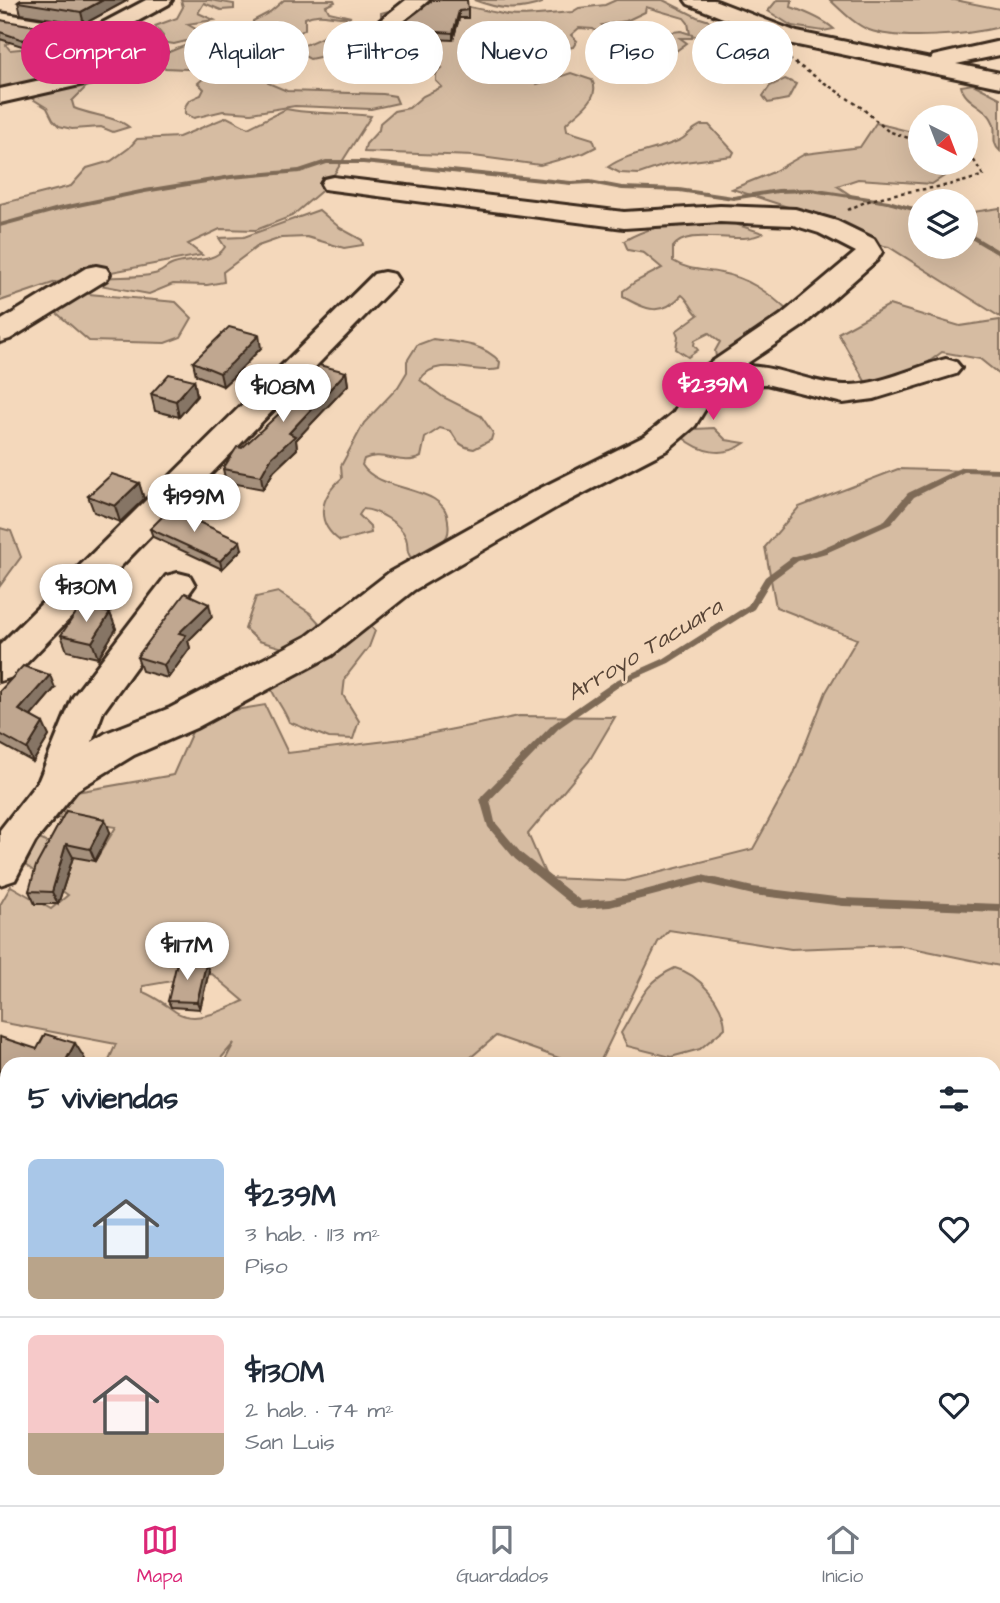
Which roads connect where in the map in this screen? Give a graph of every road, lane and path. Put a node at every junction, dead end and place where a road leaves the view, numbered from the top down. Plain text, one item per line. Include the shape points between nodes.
1 (162, 0) edge
2 (419, 0) edge
3 (695, 0) edge
4 (0, 19) edge
5 (122, 21) edge
6 (393, 21) edge
7 (750, 21) edge
8 (21, 23) edge
9 (793, 37) edge
10 (1000, 48) edge
11 (793, 62) edge
12 (925, 65) junction
13 (1000, 80) edge
14 (54, 84) edge
15 (0, 96) edge
16 (908, 138) edge
17 (978, 167) edge
18 (333, 184) dead end
19 (828, 226) junction
20 (96, 274) dead end
21 (384, 280) dead end
22 (0, 333) edge
23 (946, 368) dead end
24 (710, 376) junction
25 (178, 585) dead end
26 (0, 667) edge
27 (55, 789) junction
28 (0, 868) edge

1 - 5 street
2 - 6 street
3 - 7 street
4 - 8 street
9 - 12 street
10 - 12 street
11 - 16 path via 888,131
12 - 13 street
14 - 15 street
17 - 19 path via 983,175 957,186 871,199
18 - 19 street via 624,219 720,214 795,217
19 - 24 street via 865,245 869,252 864,260 791,321
20 - 22 street
21 - 26 street
23 - 24 street via 863,393 843,394 766,375
24 - 27 street via 684,419 656,443 546,499 402,582 319,646 183,718 120,744 63,779
25 - 27 street via 86,707
27 - 28 street via 22,830

